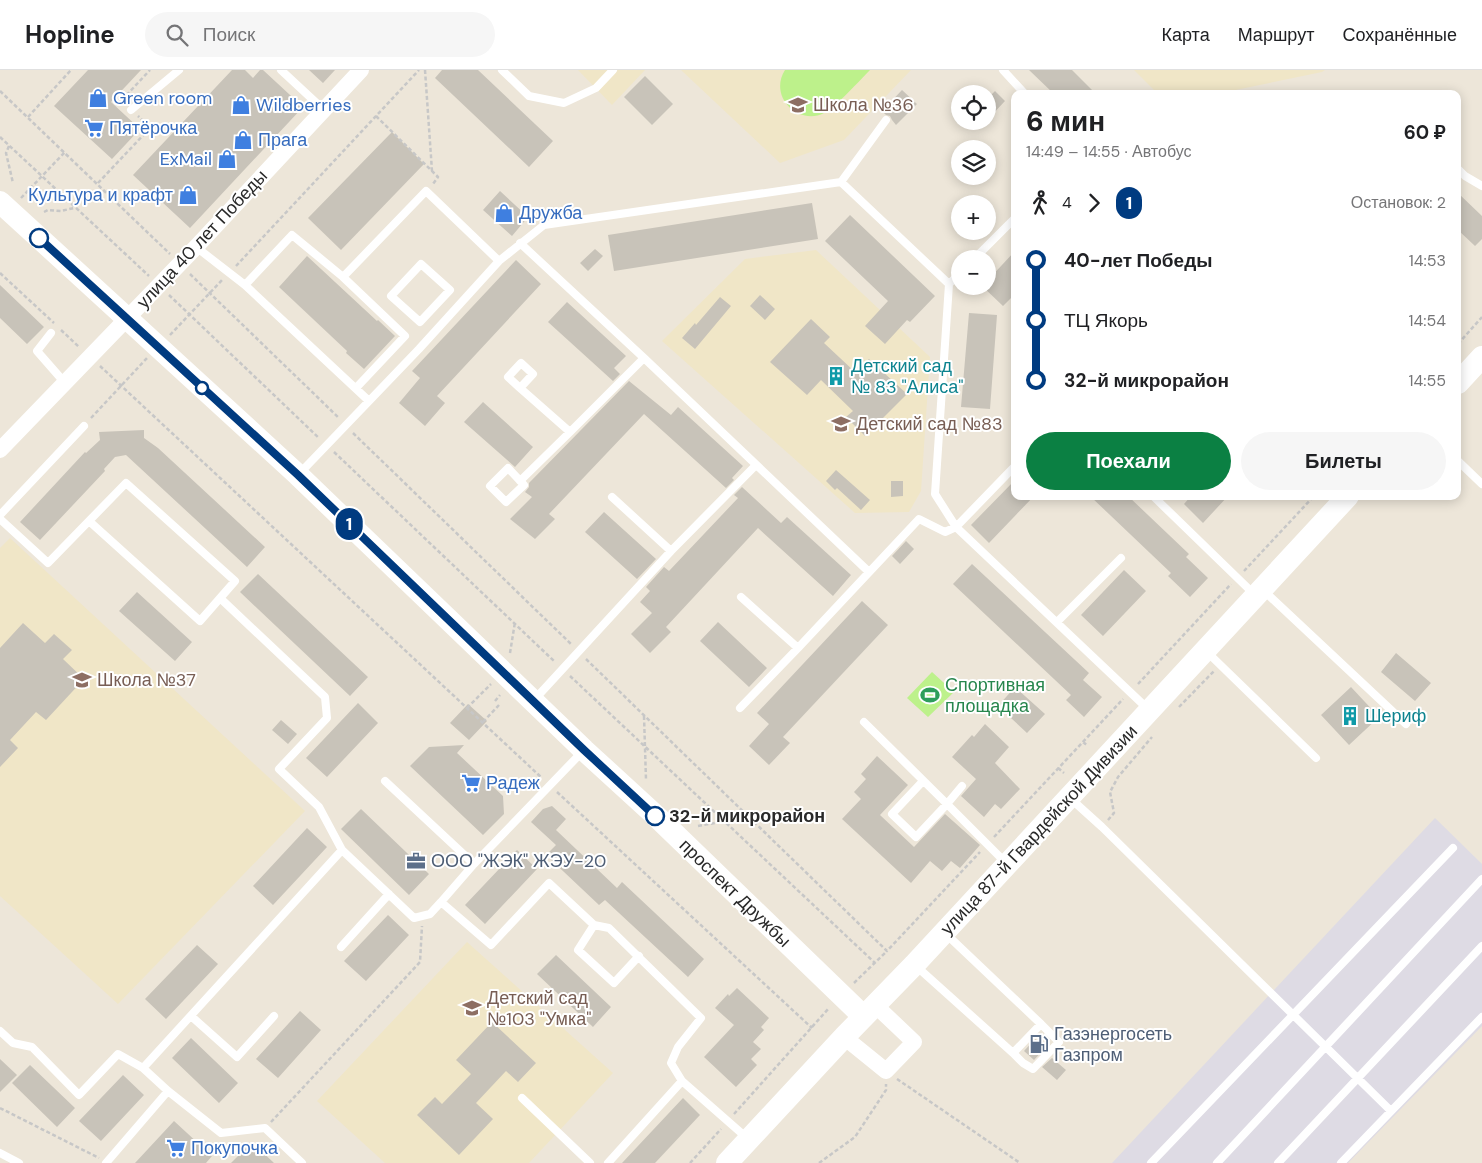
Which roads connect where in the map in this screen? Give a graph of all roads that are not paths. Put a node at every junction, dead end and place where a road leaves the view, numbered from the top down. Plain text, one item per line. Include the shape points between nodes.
1 (179, 70) edge
2 (281, 70) edge
3 (361, 70) edge
4 (502, 70) edge
5 (613, 70) edge
6 (1004, 70) edge
7 (1022, 90) edge
8 (132, 110) road end
9 (324, 110) junction
10 (886, 120) dead end
11 (1461, 172) edge
12 (841, 182) junction
13 (1482, 186) edge
14 (0, 202) edge
15 (1011, 222) edge
16 (520, 243) junction
17 (196, 247) junction
18 (983, 250) edge
19 (499, 261) junction
20 (343, 277) junction
21 (949, 284) joint
22 (245, 285) junction
23 (426, 317) junction
24 (128, 319) junction
25 (436, 328) junction
26 (51, 333) dead end
27 (644, 358) junction
28 (1481, 360) edge
29 (1461, 378) edge
30 (66, 383) junction
31 (356, 388) junction
32 (520, 388) dead end
33 (369, 401) junction
34 (84, 426) road end
35 (570, 432) junction
36 (0, 450) edge
37 (1461, 464) edge
38 (756, 465) junction
39 (1011, 470) edge
40 (298, 475) junction
41 (520, 481) junction
42 (1482, 484) edge
43 (612, 497) dead end
44 (1157, 500) edge
45 (1163, 500) edge
46 (1344, 500) edge
47 (1160, 503) junction
48 (0, 514) edge
49 (0, 519) edge
50 (89, 521) junction
51 (956, 527) junction
52 (671, 551) junction
53 (1121, 558) dead end
54 (869, 572) junction
55 (1258, 592) junction
56 (741, 597) dead end
57 (220, 598) junction
58 (1057, 622) junction
59 (798, 648) junction
60 (1212, 657) junction
61 (533, 701) junction
62 (740, 708) dead end
63 (1149, 711) junction
64 (864, 722) dead end
65 (1406, 724) dead end
66 (584, 750) junction
67 (1316, 758) dead end
68 (385, 781) dead end
69 (924, 781) junction
70 (962, 786) dead end
71 (1070, 797) junction
72 (947, 804) junction
73 (1453, 848) dead end
74 (342, 850) junction
75 (474, 864) junction
76 (1007, 864) junction
77 (1482, 879) edge
78 (390, 894) junction
79 (441, 902) junction
80 (594, 925) junction
81 (944, 932) junction
82 (1482, 946) edge
83 (341, 947) dead end
84 (639, 956) junction
85 (914, 965) junction
86 (869, 1011) junction
87 (1293, 1014) junction
88 (191, 1016) junction
89 (274, 1016) dead end
90 (1482, 1017) edge
91 (1041, 1024) junction
92 (0, 1031) edge
93 (844, 1037) junction
94 (1326, 1046) junction
95 (1012, 1053) junction
96 (144, 1068) junction
97 (1358, 1078) junction
98 (682, 1081) junction
99 (168, 1091) junction
100 (522, 1098) dead end
101 (1391, 1111) junction
102 (748, 1139) junction
103 (0, 1153) edge
104 (106, 1162) edge
105 (19, 1163) edge
106 (302, 1163) edge
107 (590, 1163) edge
108 (608, 1163) edge
109 (727, 1163) edge
110 (1151, 1163) edge
111 (1216, 1163) edge
112 (1278, 1163) edge
113 (1341, 1163) edge

1 - 8 lane
2 - 9 lane
3 - 9 street, улица 40 лет Победы
4 - 5 lane via 529,96 564,103 596,88
6 - 7 lane
9 - 17 street, улица 40 лет Победы
10 - 12 lane
11 - 13 lane
12 - 16 lane via 544,225
12 - 21 lane
14 - 24 street
15 - 18 lane
16 - 19 lane
16 - 27 lane
17 - 22 lane
17 - 24 street, улица 40 лет Победы
19 - 20 lane via 426,191
19 - 25 lane
20 - 22 lane via 292,235
20 - 31 lane via 405,336
21 - 51 lane via 935,494
22 - 31 lane
23 - 23 lane via 420,322 391,296 421,264 450,290
23 - 25 lane
24 - 30 street, улица 40 лет Победы
24 - 40 street
25 - 33 lane
26 - 30 lane via 37,351
27 - 35 lane
27 - 38 lane
28 - 29 street
30 - 36 street, улица 40 лет Победы
31 - 33 lane
32 - 35 lane
33 - 40 lane
34 - 48 lane
35 - 41 lane
37 - 42 lane
38 - 52 lane
38 - 54 lane
39 - 51 lane
40 - 61 street
41 - 41 lane via 524,485 506,502 490,486 508,468
43 - 52 lane
44 - 47 lane
45 - 47 lane
46 - 55 street, улица 87-й Гвардейской Дивизии
47 - 55 lane via 1237,578
49 - 50 lane via 48,563
50 - 57 lane via 200,621
50 - 57 lane via 126,482 236,581
51 - 54 lane via 945,532 919,519
51 - 58 lane
52 - 61 lane
53 - 58 lane
54 - 59 lane
55 - 60 street, улица 87-й Гвардейской Дивизии
55 - 65 lane
56 - 59 lane
57 - 74 lane via 325,697 327,718 278,769 319,807
58 - 63 lane
59 - 62 lane
60 - 63 street, улица 87-й Гвардейской Дивизии
60 - 67 lane
61 - 66 street, проспект Дружбы
63 - 71 street, улица 87-й Гвардейской Дивизии
64 - 69 lane
66 - 75 lane
66 - 86 street, проспект Дружбы via 842,994
68 - 75 lane
69 - 72 lane
69 - 72 lane via 892,814 916,837
70 - 72 lane
71 - 76 street, улица 87-й Гвардейской Дивизии
71 - 87 lane
72 - 76 lane
73 - 87 lane
74 - 78 lane
74 - 88 lane
75 - 79 lane
76 - 81 street, улица 87-й Гвардейской Дивизии
77 - 94 lane
78 - 79 lane via 414,918 430,914
78 - 83 lane
79 - 80 lane via 491,946 549,883
80 - 84 lane via 609,928
80 - 84 lane via 578,950 614,983
81 - 85 street, улица 87-й Гвардейской Дивизии
81 - 91 lane
82 - 97 lane
84 - 98 lane via 702,1018 678,1047 671,1063
85 - 86 street, улица 87-й Гвардейской Дивизии
85 - 95 lane
86 - 93 street, улица 87-й Гвардейской Дивизии
86 - 93 street via 914,1042 886,1071
87 - 94 lane
87 - 110 lane
88 - 89 lane via 237,1057
88 - 96 lane
90 - 101 lane
91 - 95 lane
91 - 95 lane via 1059,1042 1033,1069
92 - 96 lane via 13,1042 32,1047 80,1095 118,1054
93 - 102 street, улица 87-й Гвардейской Дивизии
94 - 97 lane
94 - 111 lane
96 - 99 lane
97 - 101 lane
97 - 112 lane
98 - 102 lane
98 - 108 lane
99 - 104 lane
99 - 106 lane via 221,1134 265,1128
100 - 107 lane
101 - 113 lane
102 - 109 street, улица 87-й Гвардейской Дивизии
103 - 105 lane

